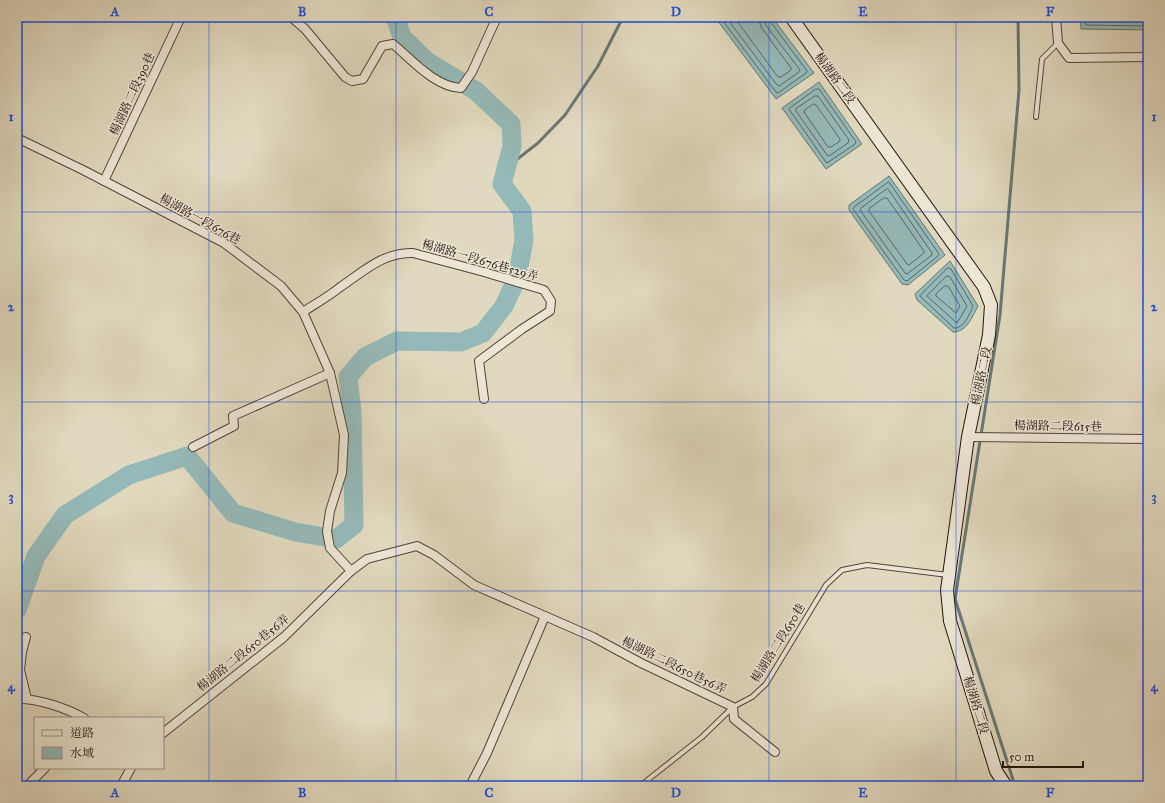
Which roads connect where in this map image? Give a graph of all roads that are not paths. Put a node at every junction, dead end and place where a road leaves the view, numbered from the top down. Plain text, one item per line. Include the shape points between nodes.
1 (181, 17) edge
2 (290, 17) edge
3 (497, 17) edge
4 (791, 17) edge
5 (1056, 17) edge
6 (1058, 43) junction
7 (1148, 57) edge
8 (1036, 117) dead end
9 (17, 138) edge
10 (104, 181) junction
11 (302, 312) junction
12 (330, 373) junction
13 (484, 399) dead end
14 (968, 437) junction
15 (1148, 439) edge
16 (193, 447) dead end
17 (351, 571) junction
18 (948, 576) junction
19 (545, 616) junction
20 (26, 637) dead end
21 (17, 699) edge
22 (27, 699) junction
23 (733, 707) junction
24 (82, 717) edge
25 (164, 732) edge
26 (776, 752) dead end
27 (44, 769) edge
28 (130, 769) edge
29 (27, 786) edge
30 (121, 786) edge
31 (470, 786) edge
32 (640, 786) edge
33 (1006, 786) edge

1 - 10 street, 楊湖路二段390巷
2 - 3 street via 305,29 345,77 352,81 362,79 382,46 393,44 439,82 454,88 461,88 472,72
4 - 14 street, 楊湖路二段 via 984,287 991,305 989,335
5 - 6 street
6 - 7 street via 1068,58
6 - 8 lane via 1042,59
9 - 10 street, 楊湖路一段676巷
10 - 11 street, 楊湖路一段676巷 via 224,243 281,286
11 - 12 street, 楊湖路一段676巷
11 - 13 street, 楊湖路一段676巷529弄 via 339,289 373,263 403,252 544,290 551,301 550,311 479,361
12 - 16 street via 233,416 234,426
12 - 17 street, 楊湖路一段676巷 via 344,435 342,473 327,531 330,548
14 - 15 street, 楊湖路二段615巷
14 - 18 street, 楊湖路二段
17 - 19 street, 楊湖路二段650巷56弄 via 367,559 418,546 474,585
17 - 25 street, 楊湖路二段650巷56弄 via 284,637
18 - 23 lane, 楊湖路二段650巷 via 867,565 842,570 826,585 766,684 752,697
18 - 33 street, 楊湖路二段 via 950,621 996,771
19 - 23 street, 楊湖路二段650巷56弄 via 593,637 640,663
19 - 31 street via 487,753
20 - 22 street via 20,670
21 - 22 street
22 - 24 street via 72,711
23 - 26 street, 楊湖路二段650巷56弄 via 734,719
23 - 32 lane, 楊湖路二段650巷 via 702,737
27 - 29 street
28 - 30 street

